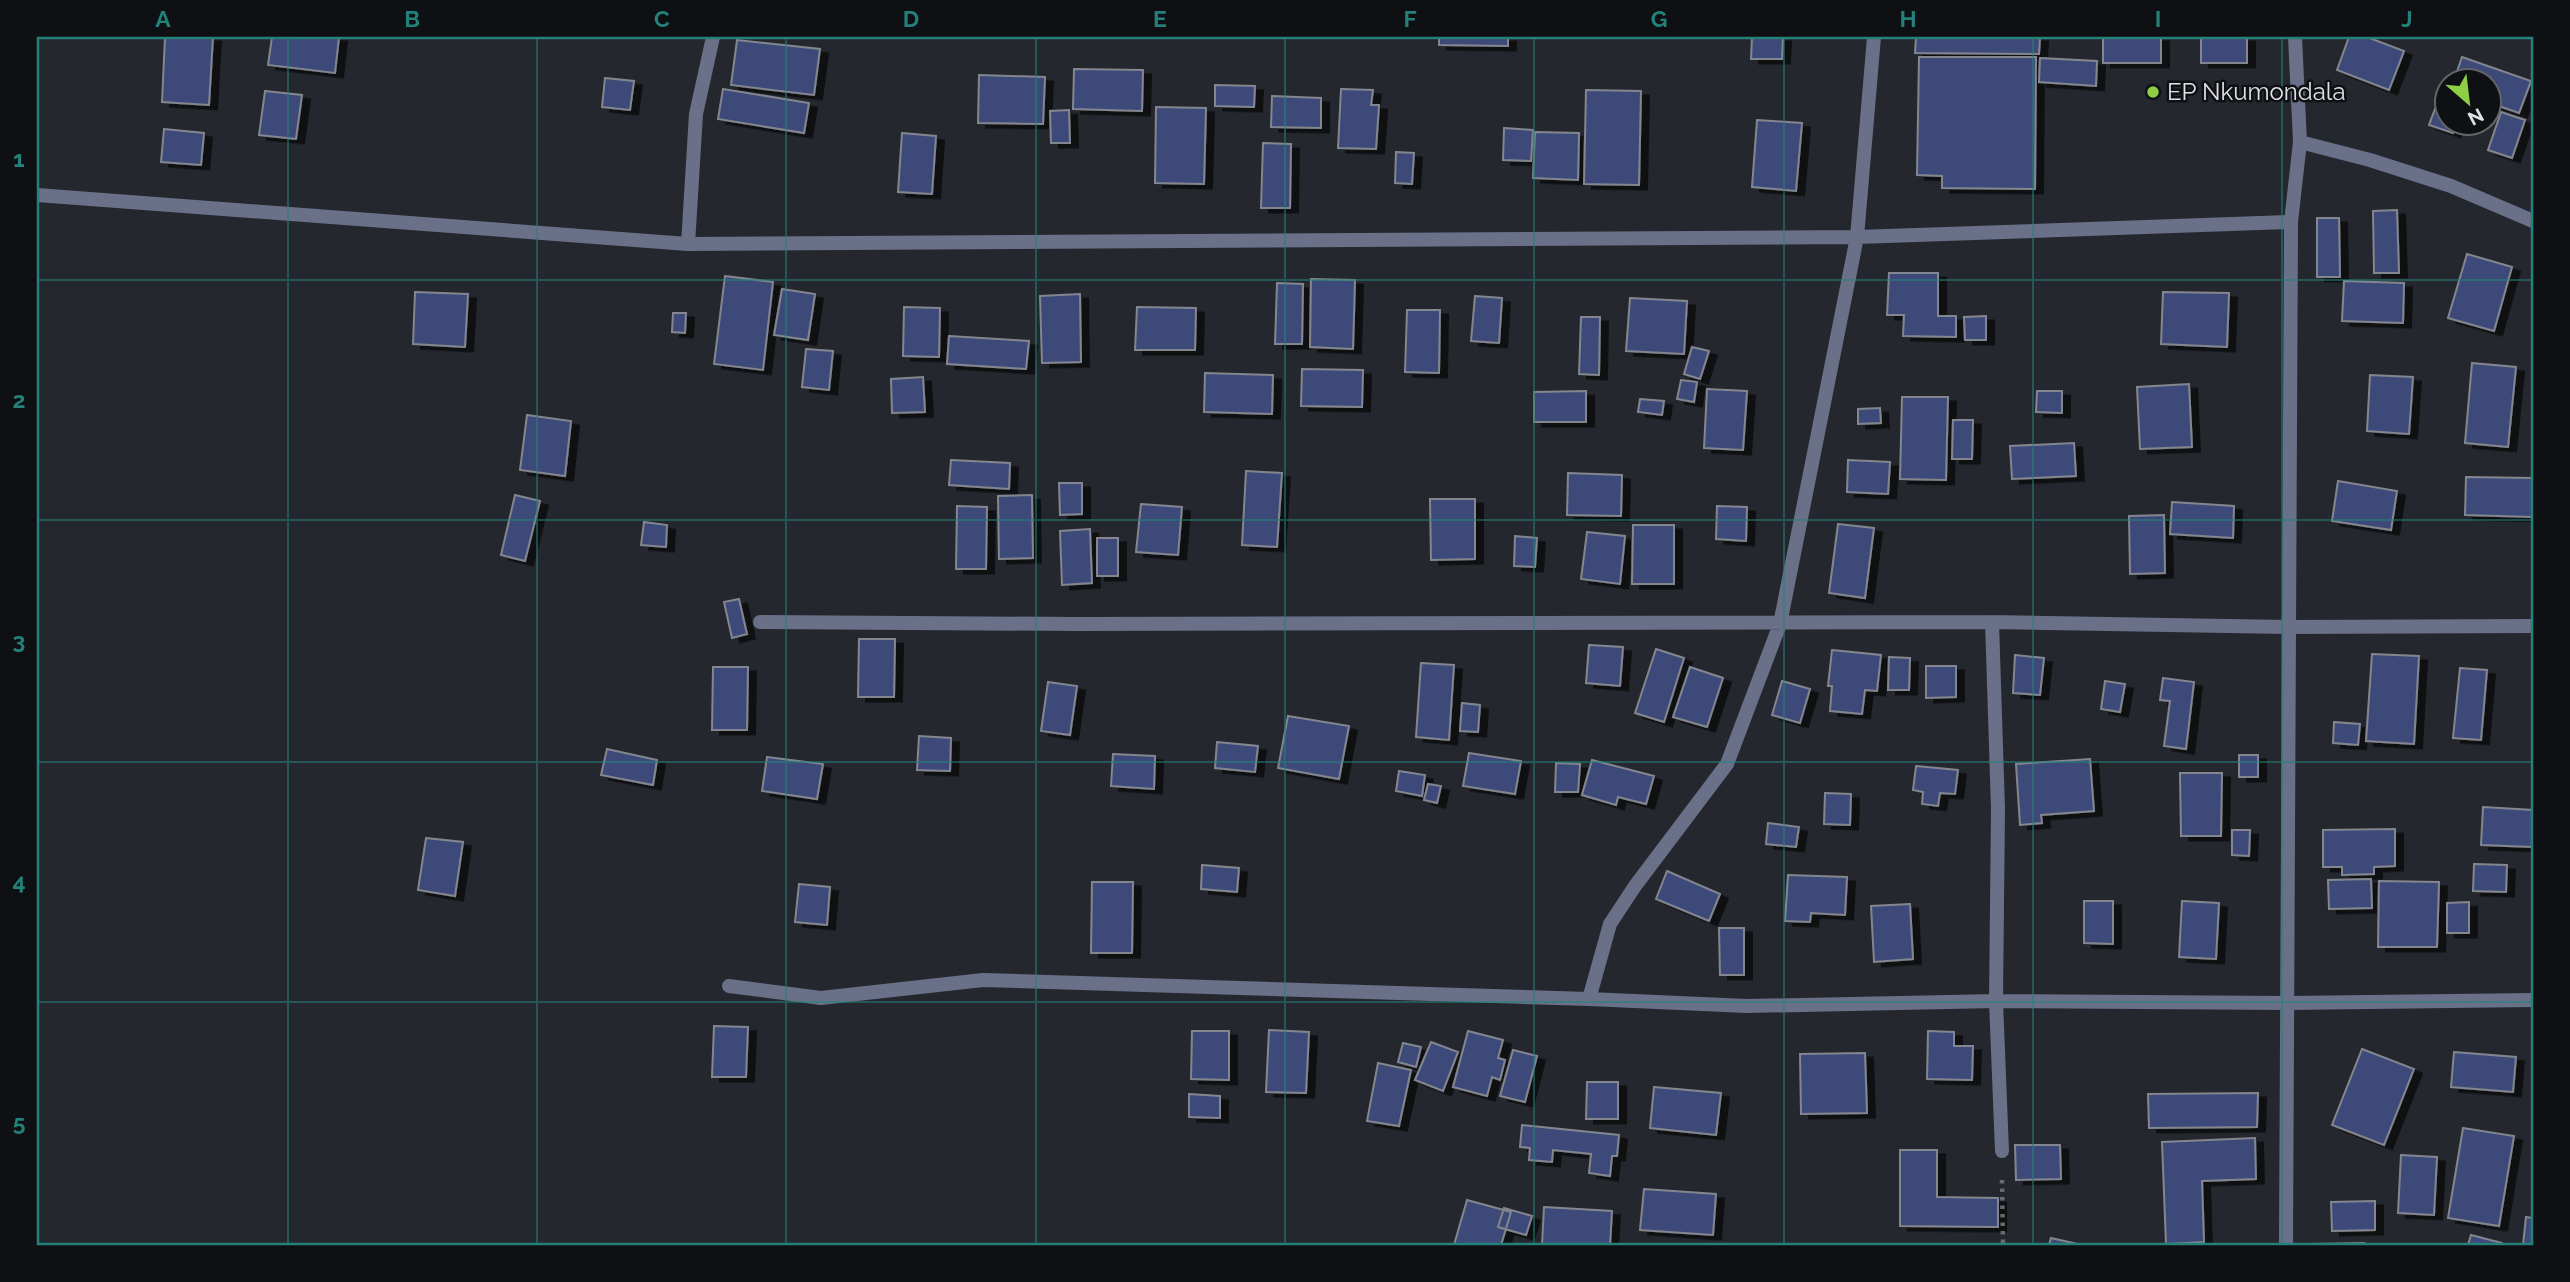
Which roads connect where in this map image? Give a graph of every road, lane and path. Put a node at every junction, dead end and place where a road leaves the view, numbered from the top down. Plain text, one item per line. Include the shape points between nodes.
1 (713, 37) edge
2 (1874, 37) edge
3 (2295, 37) edge
4 (2300, 142) junction
5 (37, 195) edge
6 (2533, 220) edge
7 (2291, 222) junction
8 (1857, 237) junction
9 (688, 244) junction
10 (760, 622) dead end
11 (1992, 622) junction
12 (1780, 624) junction
13 (2533, 626) edge
14 (2288, 627) junction
15 (729, 986) dead end
16 (1589, 999) junction
17 (2533, 1000) edge
18 (1996, 1001) junction
19 (2287, 1003) junction
20 (2002, 1151) joint
21 (2003, 1245) edge
22 (2286, 1245) edge

1 - 9 street via 696,114
2 - 8 street
3 - 4 street
4 - 6 street via 2451,186
4 - 7 street
5 - 9 street
7 - 8 street
7 - 14 street
8 - 9 street
8 - 12 street
10 - 12 street
11 - 12 street
11 - 14 street
11 - 18 street via 1998,809
12 - 16 street via 1727,764 1610,924
13 - 14 street
14 - 19 street
15 - 16 street via 821,998 983,980
16 - 18 street via 1747,1006
17 - 19 street
18 - 19 street
18 - 20 street
19 - 22 street
20 - 21 path

